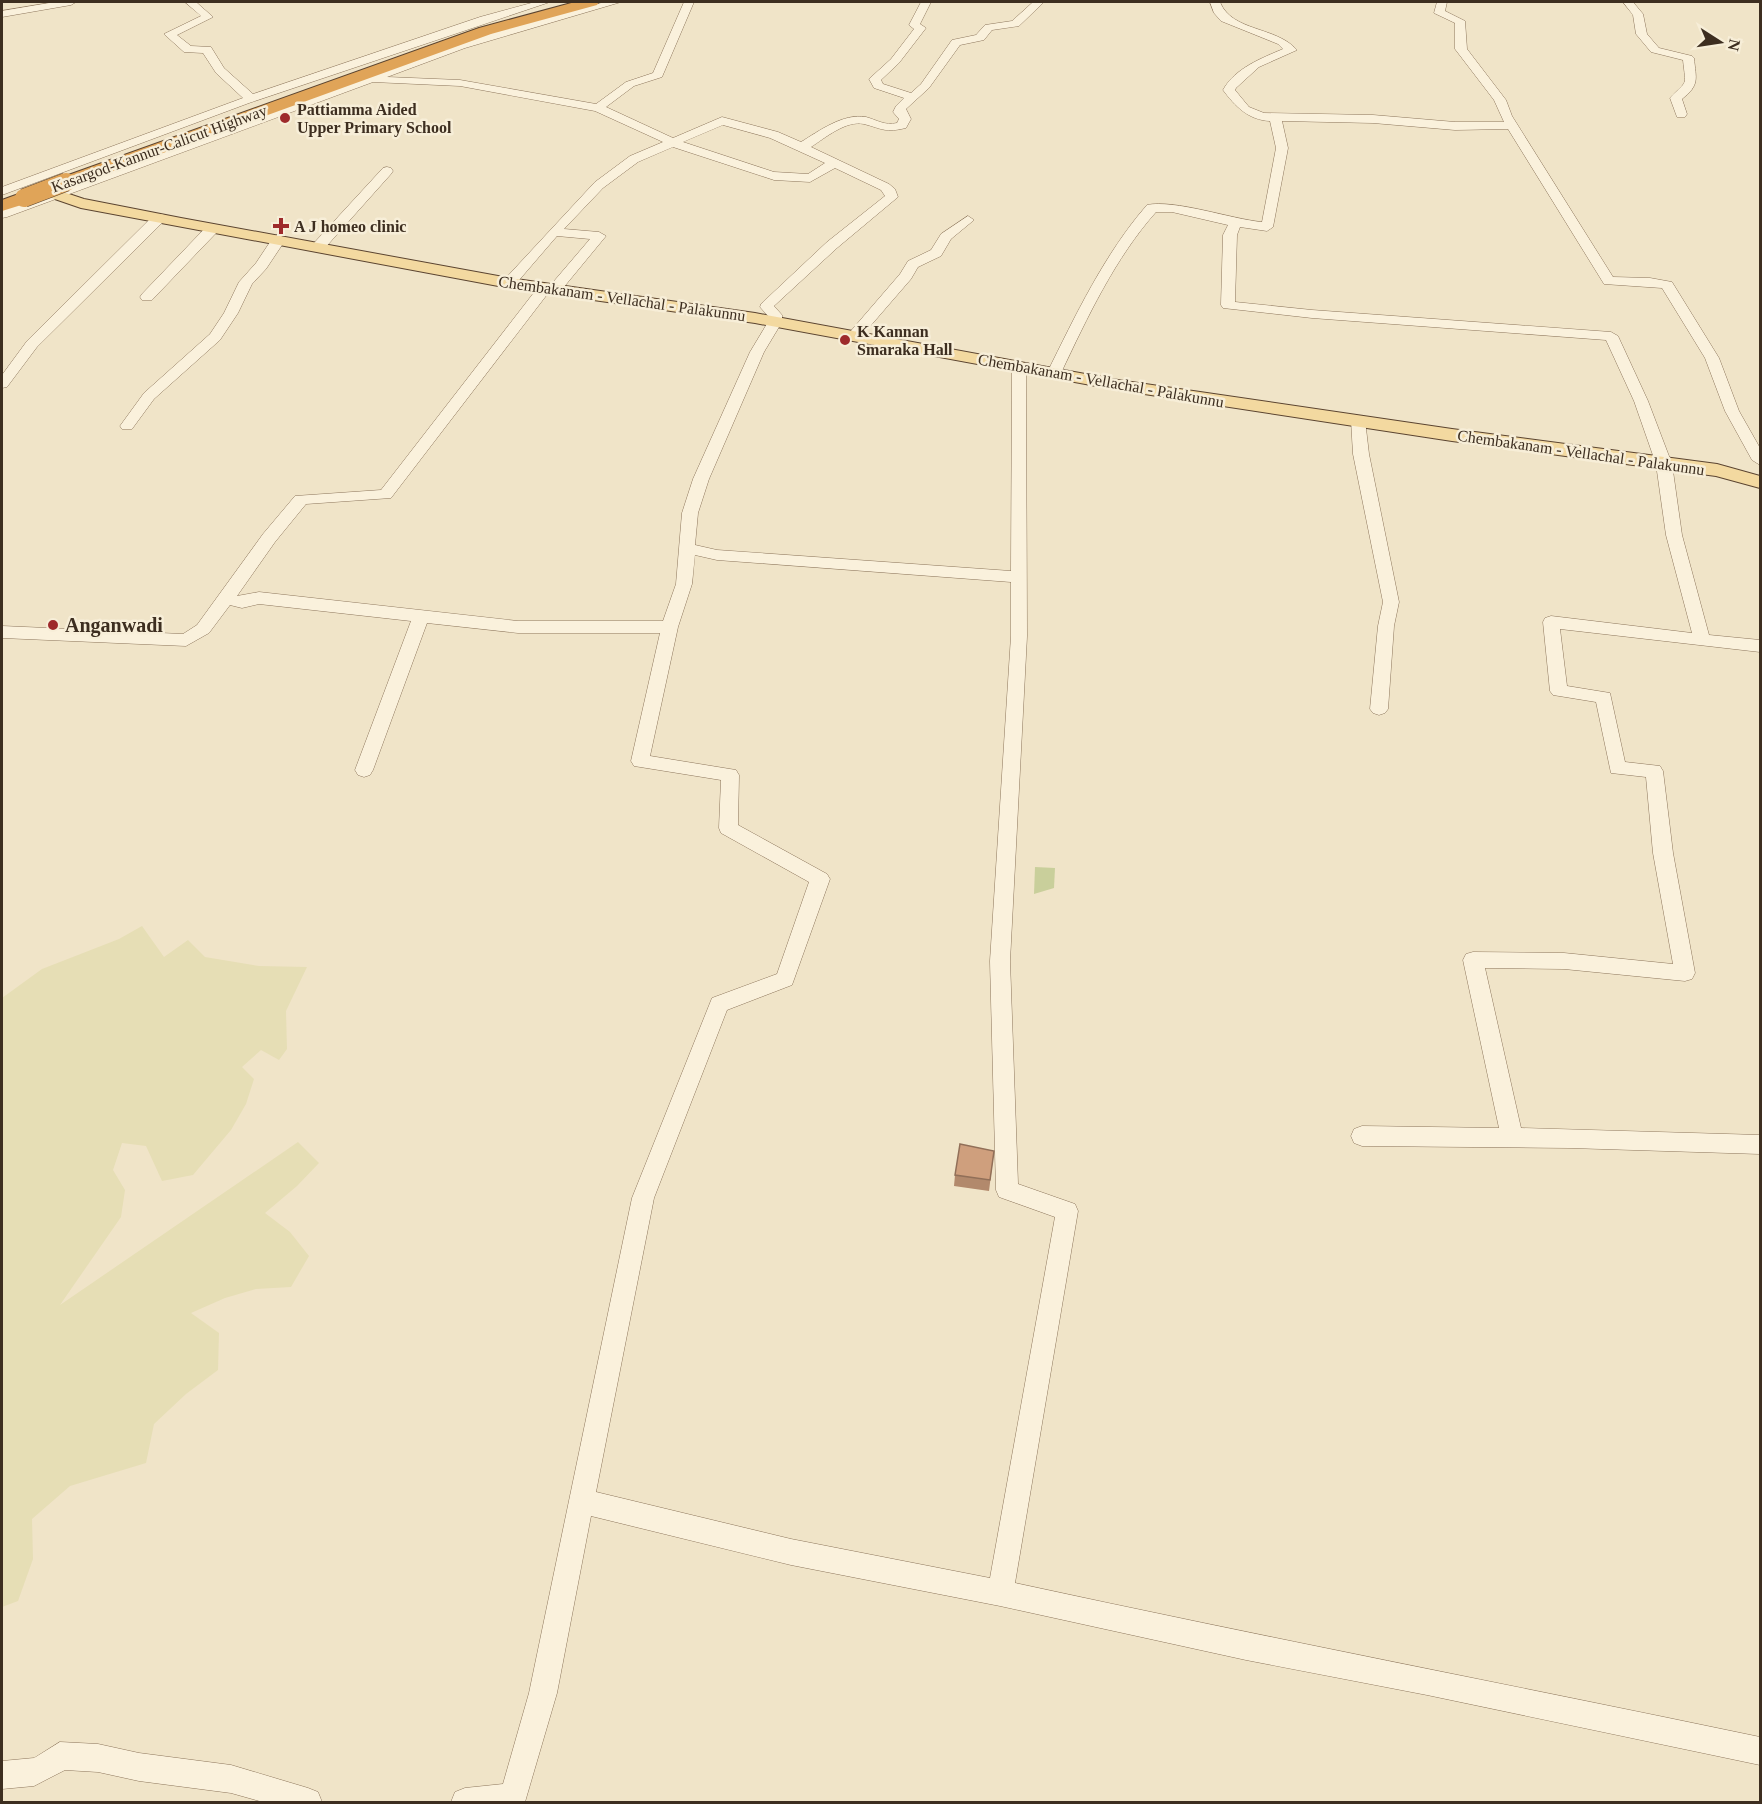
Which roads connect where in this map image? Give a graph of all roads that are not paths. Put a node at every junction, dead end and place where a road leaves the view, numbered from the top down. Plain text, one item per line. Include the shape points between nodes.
1 (71, 2) edge
2 (190, 2) edge
3 (545, 2) edge
4 (564, 2) edge
5 (591, 2) edge
6 (616, 2) edge
7 (689, 2) edge
8 (926, 2) edge
9 (1039, 2) edge
10 (1215, 2) edge
11 (1442, 2) edge
12 (1628, 2) edge
13 (2, 14) edge
14 (368, 79) junction
15 (913, 98) junction
16 (250, 99) junction
17 (598, 108) junction
18 (1681, 114) dead end
19 (1275, 117) junction
20 (1513, 125) junction
21 (674, 143) junction
22 (802, 147) junction
23 (835, 162) junction
24 (387, 171) dead end
25 (58, 184) junction
26 (10, 194) edge
27 (2, 206) edge
28 (2, 214) edge
29 (159, 218) junction
30 (968, 220) dead end
31 (1236, 223) junction
32 (213, 228) junction
33 (554, 232) junction
34 (279, 239) junction
35 (319, 246) junction
36 (509, 283) junction
37 (549, 290) junction
38 (147, 297) dead end
39 (775, 322) junction
40 (855, 335) junction
41 (1019, 368) junction
42 (1054, 373) junction
43 (2, 384) edge
44 (1358, 420) junction
45 (127, 426) dead end
46 (1761, 460) edge
47 (1664, 464) junction
48 (1761, 482) edge
49 (686, 548) junction
50 (1018, 577) junction
51 (226, 599) junction
52 (421, 617) junction
53 (670, 627) junction
54 (2, 632) edge
55 (1702, 640) junction
56 (1761, 645) edge
57 (1379, 709) dead end
58 (364, 770) dead end
59 (1362, 1136) dead end
60 (1512, 1138) junction
61 (1761, 1145) edge
62 (581, 1501) junction
63 (1000, 1593) junction
64 (1761, 1750) edge
65 (2, 1775) edge
66 (511, 1800) edge
67 (308, 1803) edge
68 (465, 1803) edge

1 - 13 street
2 - 16 street via 208,17 170,34 188,50 207,49 211,59
3 - 16 street via 474,22
4 - 25 highway, Kasargod-Kannur-Calicut Highway via 434,41
5 - 25 highway, Kasargod-Kannur-Calicut Highway via 485,31
6 - 14 street via 524,26
7 - 17 street via 658,75 630,84
8 - 15 street via 914,25 921,28 875,79 879,86
9 - 15 street via 1015,24 989,27 980,38 956,42
10 - 19 street via 1225,19 1291,50 1256,65 1229,90 1251,113
11 - 20 street via 1439,14 1460,21 1461,50 1500,100
12 - 18 street via 1638,14 1642,34 1655,50 1688,58 1688,89 1676,98
14 - 17 street via 460,83
14 - 25 street
15 - 22 street via 900,108 905,119 902,125 887,130 859,119 849,121
16 - 26 street
17 - 21 street
19 - 20 street
19 - 31 street via 1282,148 1268,227
20 - 46 street via 1608,281 1667,285 1712,358 1732,411
21 - 22 street via 722,121
21 - 23 street via 774,176 810,178
21 - 33 street via 634,159 599,185
22 - 23 street
23 - 39 street via 885,187 892,197 768,304
24 - 35 street
25 - 26 highway, Kasargod-Kannur-Calicut Highway, bridge
25 - 28 street
25 - 29 main road, Chembakanam - Vellachal - Palakunnu via 81,203
26 - 27 highway, Kasargod-Kannur-Calicut Highway
29 - 32 main road, Chembakanam - Vellachal - Palakunnu
29 - 43 street via 32,344
30 - 40 street via 946,237 936,253 913,264
31 - 42 street via 1172,208 1152,208 1140,220 1104,278
31 - 47 street via 1230,235 1228,305 1611,336
32 - 34 main road, Chembakanam - Vellachal - Palakunnu
32 - 38 street
33 - 36 street
33 - 37 street via 599,236
34 - 35 main road, Chembakanam - Vellachal - Palakunnu
34 - 45 street via 246,282 215,337 149,396
35 - 36 main road, Chembakanam - Vellachal - Palakunnu
36 - 37 main road, Chembakanam - Vellachal - Palakunnu
37 - 39 main road, Chembakanam - Vellachal - Palakunnu
37 - 51 street via 386,495 301,499
39 - 40 main road, Chembakanam - Vellachal - Palakunnu
39 - 49 street via 757,351 701,479 690,513
40 - 41 main road, Chembakanam - Vellachal - Palakunnu
41 - 42 main road, Chembakanam - Vellachal - Palakunnu
41 - 50 street
42 - 44 main road, Chembakanam - Vellachal - Palakunnu
44 - 47 main road, Chembakanam - Vellachal - Palakunnu
44 - 57 street via 1361,454 1391,602
47 - 48 main road, Chembakanam - Vellachal - Palakunnu via 1717,470
47 - 55 street via 1674,535
49 - 50 street via 717,555
49 - 53 street via 684,584
50 - 63 street via 1000,962 1007,1190 1067,1211
51 - 52 street via 242,602 259,598
51 - 54 street via 203,629 186,640
52 - 53 street via 518,627
52 - 58 street
53 - 62 street via 640,761 730,775 728,828 820,879 785,979 719,1004 643,1198
55 - 56 street
55 - 60 street via 1551,622 1559,691 1604,697 1617,768 1654,771 1663,853 1685,973 1564,961 1473,960
59 - 60 street
60 - 61 street
62 - 63 street via 791,1552
62 - 66 street via 543,1693
63 - 64 street via 1246,1647
65 - 67 street via 47,1769 60,1756 98,1758 231,1779
66 - 68 street

